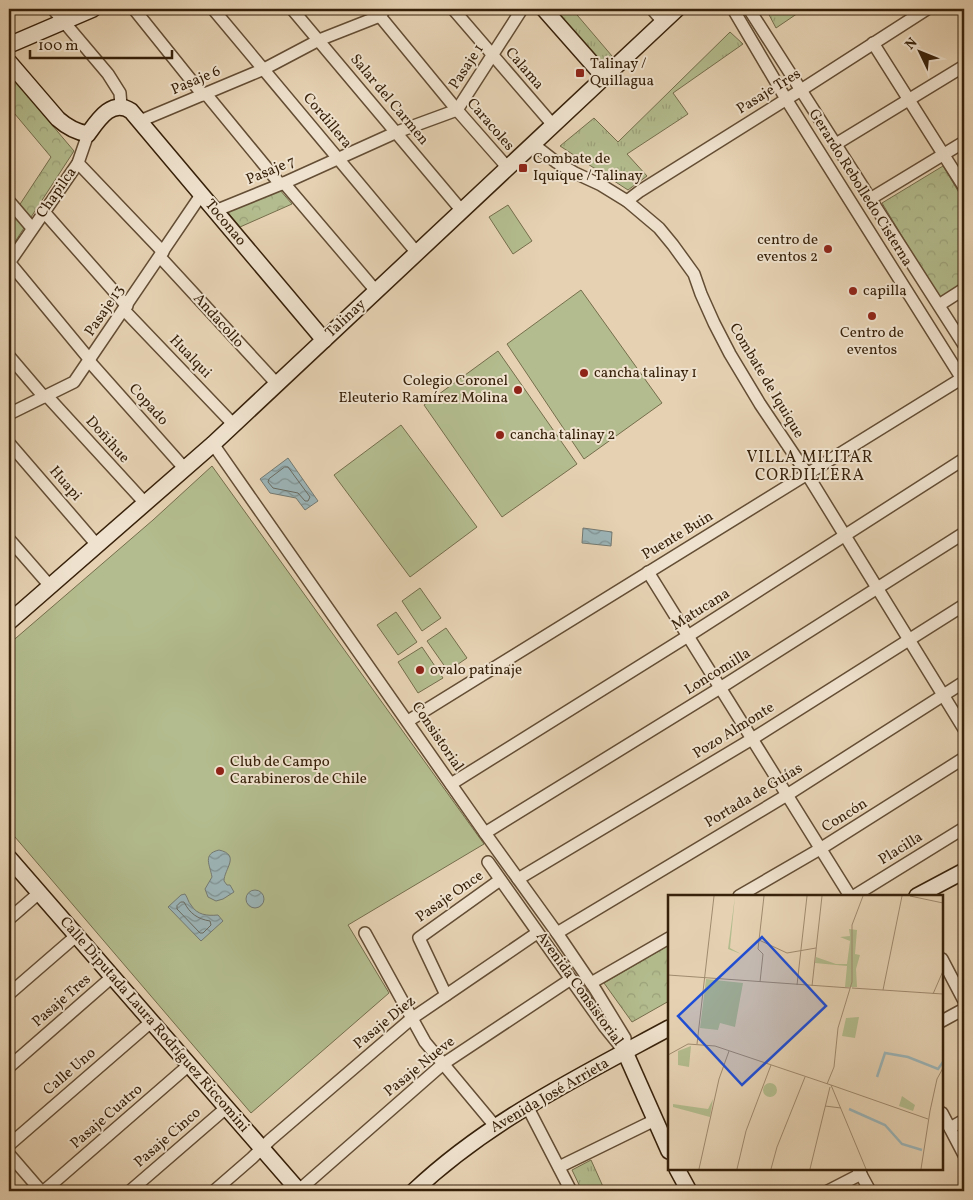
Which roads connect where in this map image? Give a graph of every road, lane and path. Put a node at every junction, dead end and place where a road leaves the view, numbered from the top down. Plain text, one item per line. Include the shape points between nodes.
1 (53, 9) edge
2 (92, 9) edge
3 (134, 9) edge
4 (213, 9) edge
5 (292, 9) edge
6 (453, 9) edge
7 (522, 9) edge
8 (544, 9) edge
9 (652, 9) edge
10 (677, 9) edge
11 (733, 9) edge
12 (749, 9) edge
13 (927, 9) edge
14 (380, 11) edge
15 (63, 21) junction
16 (663, 22) junction
17 (319, 40) junction
18 (873, 43) junction
19 (9, 45) edge
20 (492, 55) junction
21 (9, 62) edge
22 (964, 66) edge
23 (264, 69) junction
24 (604, 77) junction
25 (801, 90) junction
26 (204, 95) junction
27 (786, 99) junction
28 (909, 100) junction
29 (123, 106) junction
30 (457, 110) junction
31 (140, 121) junction
32 (553, 125) junction
33 (397, 132) junction
34 (88, 134) junction
35 (964, 142) edge
36 (533, 144) junction
37 (836, 144) junction
38 (944, 155) junction
39 (339, 158) junction
40 (78, 163) junction
41 (508, 168) junction
42 (282, 184) junction
43 (964, 187) edge
44 (201, 195) junction
45 (870, 199) junction
46 (627, 201) junction
47 (9, 202) edge
48 (215, 211) junction
49 (462, 211) junction
50 (44, 212) junction
51 (32, 228) junction
52 (417, 253) junction
53 (161, 255) junction
54 (9, 262) edge
55 (964, 289) edge
56 (376, 291) junction
57 (939, 305) junction
58 (125, 308) junction
59 (324, 340) junction
60 (964, 345) edge
61 (9, 356) edge
62 (90, 360) junction
63 (964, 379) edge
64 (277, 384) junction
65 (46, 397) junction
66 (9, 414) edge
67 (234, 424) junction
68 (9, 443) edge
69 (213, 444) junction
70 (964, 459) edge
71 (185, 468) junction
72 (808, 474) junction
73 (145, 503) junction
74 (964, 533) edge
75 (845, 536) junction
76 (9, 539) edge
77 (97, 545) junction
78 (648, 572) junction
79 (50, 586) junction
80 (876, 588) junction
81 (964, 605) edge
82 (9, 622) edge
83 (688, 636) junction
84 (909, 639) junction
85 (964, 682) edge
86 (720, 688) junction
87 (943, 695) junction
88 (408, 721) junction
89 (964, 729) edge
90 (752, 739) junction
91 (964, 758) edge
92 (451, 784) junction
93 (787, 795) junction
94 (964, 828) edge
95 (486, 833) junction
96 (820, 849) junction
97 (9, 858) edge
98 (488, 862) dead end
99 (964, 871) edge
100 (518, 879) junction
101 (500, 880) junction
102 (39, 893) junction
103 (742, 895) edge
104 (851, 895) edge
105 (854, 895) edge
106 (919, 895) edge
107 (9, 919) edge
108 (366, 933) dead end
109 (537, 933) junction
110 (557, 933) junction
111 (76, 936) junction
112 (668, 939) edge
113 (943, 961) edge
114 (112, 977) junction
115 (571, 979) junction
116 (591, 983) junction
117 (9, 994) edge
118 (446, 995) junction
119 (964, 1001) edge
120 (964, 1009) edge
121 (411, 1018) junction
122 (943, 1020) edge
123 (151, 1022) junction
124 (668, 1029) edge
125 (626, 1052) junction
126 (443, 1064) junction
127 (189, 1065) junction
128 (9, 1067) edge
129 (527, 1106) junction
130 (226, 1108) junction
131 (943, 1115) edge
132 (655, 1120) junction
133 (964, 1120) edge
134 (495, 1126) junction
135 (950, 1128) junction
136 (9, 1145) edge
137 (261, 1148) junction
138 (668, 1149) edge
139 (9, 1154) edge
140 (964, 1156) edge
141 (559, 1167) junction
142 (678, 1170) edge
143 (860, 1171) edge
144 (686, 1190) edge
145 (43, 1191) edge
146 (130, 1191) edge
147 (214, 1191) edge
148 (298, 1191) edge
149 (414, 1191) edge
150 (571, 1191) edge
151 (828, 1191) edge
152 (870, 1191) edge

1 - 15 street, Toconao
2 - 15 street
3 - 26 street
4 - 23 street, Cordillera
5 - 17 street, Salar del Carmen
6 - 20 street, Calama
7 - 20 street, Pasaje 1
8 - 24 street
9 - 16 street
10 - 16 street, Talinay
11 - 27 street, Gerardo Rebolledo Cisterna
12 - 25 street, Gerardo Rebolledo Cisterna
13 - 18 street, Pasaje Tres
14 - 17 street, Pasaje 6
14 - 30 street, Caracoles
15 - 19 street
15 - 29 street, Toconao via 108,74 120,93
16 - 24 street, Talinay
17 - 23 street, Pasaje 6
17 - 33 street, Salar del Carmen
18 - 25 street, Pasaje Tres
18 - 28 street
20 - 30 street, Pasaje 1
20 - 32 street, Calama
21 - 34 street via 58,119 72,129
22 - 28 street
23 - 26 street, Pasaje 6
23 - 39 street, Cordillera
24 - 32 street, Talinay
25 - 27 street, Pasaje Tres
25 - 37 street, Gerardo Rebolledo Cisterna
26 - 31 street, Pasaje 6
26 - 42 street
27 - 46 street, Pasaje Tres
27 - 63 street, Gerardo Rebolledo Cisterna
28 - 37 street
28 - 38 street
29 - 31 street, Toconao
29 - 34 street, Chapilca via 106,112
30 - 33 street, Pasaje 1
30 - 41 street, Caracoles
31 - 44 street, Toconao
32 - 36 street, Talinay
33 - 39 street, Pasaje 1
33 - 49 street, Salar del Carmen
34 - 40 street, Chapilca
35 - 38 street
36 - 41 street, Talinay
36 - 46 street, Combate de Iquique via 556,162
37 - 45 street, Gerardo Rebolledo Cisterna
38 - 43 street
38 - 45 street
39 - 42 street, Pasaje 7
39 - 52 street, Cordillera
40 - 50 street, Chapilca
40 - 53 street, Andacollo
41 - 49 street, Talinay
42 - 48 street, Pasaje 7
42 - 56 street
44 - 48 street, Toconao
44 - 53 street, Pasaje 13
45 - 57 street, Gerardo Rebolledo Cisterna
46 - 72 street, Combate de Iquique via 659,228 694,274 730,354
47 - 51 street
48 - 59 street, Toconao
49 - 52 street, Talinay
50 - 51 street, Chapilca
50 - 58 street, Hualqui
51 - 54 street, Chapilca
52 - 56 street, Talinay
53 - 58 street, Pasaje 13
53 - 64 street, Andacollo
54 - 62 street, Copado
55 - 57 street
56 - 59 street, Talinay
57 - 60 street, Gerardo Rebolledo Cisterna
58 - 62 street, Pasaje 13
58 - 67 street, Hualqui
59 - 64 street, Talinay
61 - 65 street, Doñihue
62 - 65 street, Pasaje 13 via 74,382
62 - 71 street, Copado
63 - 72 street, Puente Buin
64 - 67 street, Talinay
65 - 66 street, Pasaje 13
65 - 73 street, Doñihue
67 - 69 street, Talinay
68 - 77 street, Huapi
69 - 71 street, Talinay
69 - 88 street, Consistorial
70 - 75 street, Matucana
71 - 73 street, Talinay
72 - 75 street, Combate de Iquique
72 - 78 street, Puente Buin
73 - 77 street, Talinay
74 - 80 street, Loncomilla
75 - 80 street, Combate de Iquique
75 - 83 street, Matucana
76 - 79 street
77 - 79 street, Talinay
78 - 83 street
78 - 88 street, Puente Buin
79 - 82 street, Talinay
80 - 84 street, Combate de Iquique
80 - 86 street, Loncomilla
81 - 84 street, Pozo Almonte
83 - 86 street
83 - 92 street, Matucana
84 - 87 street, Combate de Iquique
84 - 90 street, Pozo Almonte
85 - 87 street, Portada de Guías
86 - 90 street
86 - 95 street, Loncomilla
87 - 89 street, Combate de Iquique
87 - 93 street, Portada de Guías
88 - 92 street, Consistorial
90 - 93 street
90 - 100 street, Pozo Almonte
91 - 96 street, Concón
92 - 95 street, Consistorial
93 - 96 street
93 - 110 street, Portada de Guías
94 - 105 street, Placilla
95 - 100 street, Consistorial
96 - 103 street, Concón
96 - 104 street
97 - 102 street, Calle Diputada Laura Rodríguez Riccomini
98 - 101 street, Avenida Consistorial
99 - 106 street
100 - 110 street, Consistorial
101 - 109 street, Avenida Consistorial
101 - 118 street, Pasaje Once via 419,938
102 - 107 street
102 - 111 street, Calle Diputada Laura Rodríguez Riccomini
108 - 121 street
109 - 115 street, Avenida Consistorial
109 - 118 street, Pasaje Diez
110 - 116 street, Consistorial
111 - 114 street, Calle Diputada Laura Rodríguez Riccomini
111 - 117 street
112 - 116 street
113 - 119 street
114 - 123 street, Calle Diputada Laura Rodríguez Riccomini
114 - 128 street, Pasaje Tres
115 - 125 street, Avenida Consistorial
115 - 126 street, Pasaje Nueve
116 - 125 street, Consistorial via 625,1038
118 - 121 street, Pasaje Diez
120 - 122 street
121 - 126 street via 424,1042
121 - 137 street, Pasaje Diez
123 - 127 street, Calle Diputada Laura Rodríguez Riccomini
123 - 136 street, Calle Uno
124 - 125 street, Avenida José Arrieta
125 - 129 street, Avenida José Arrieta
125 - 132 street, Avenida Consistorial
126 - 134 street
126 - 148 street, Pasaje Nueve
127 - 130 street, Calle Diputada Laura Rodríguez Riccomini
127 - 145 street, Pasaje Cuatro
129 - 134 street, Avenida José Arrieta
129 - 141 street
130 - 137 street, Calle Diputada Laura Rodríguez Riccomini
130 - 146 street, Pasaje Cinco
131 - 135 street
132 - 138 street, Avenida Consistorial
132 - 141 street
133 - 135 street
134 - 149 street, Avenida José Arrieta
135 - 140 street
137 - 147 street, Pasaje Diez
137 - 148 street, Calle Diputada Laura Rodríguez Riccomini
139 - 145 street
141 - 150 street
142 - 144 street
143 - 151 street
143 - 152 street

